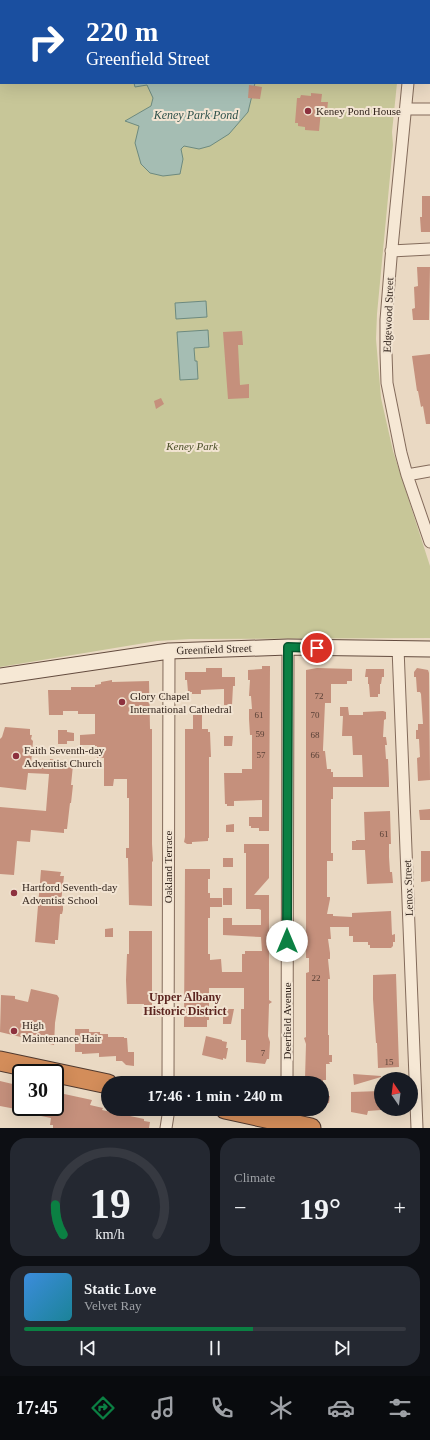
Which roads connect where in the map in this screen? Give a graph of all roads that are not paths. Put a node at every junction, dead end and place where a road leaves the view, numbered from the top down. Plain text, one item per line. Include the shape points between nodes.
1 (408, 84) edge
2 (406, 109) junction
3 (430, 109) edge
4 (430, 249) edge
5 (391, 251) junction
6 (430, 470) edge
7 (407, 475) junction
8 (430, 542) edge
9 (288, 647) junction
10 (398, 648) junction
11 (430, 649) edge
12 (169, 651) junction
13 (0, 676) edge
14 (0, 1061) edge
15 (168, 1076) edge
16 (287, 1076) edge
17 (101, 1083) edge
18 (168, 1116) edge
19 (288, 1116) edge
20 (166, 1128) edge
21 (311, 1128) edge
22 (417, 1128) edge

1 - 2 street, Edgewood Street
2 - 3 street
2 - 5 street, Edgewood Street
4 - 5 street
5 - 7 street, Edgewood Street via 386,320 387,383
6 - 7 street
7 - 8 street, Edgewood Street
9 - 10 street, Greenfield Street
9 - 12 street, Greenfield Street
9 - 16 street, Deerfield Avenue
10 - 11 street, Greenfield Street
10 - 22 street, Lenox Street
12 - 13 street, Greenfield Street
12 - 15 street, Oakland Terrace
14 - 17 highway
18 - 20 street
19 - 21 highway

